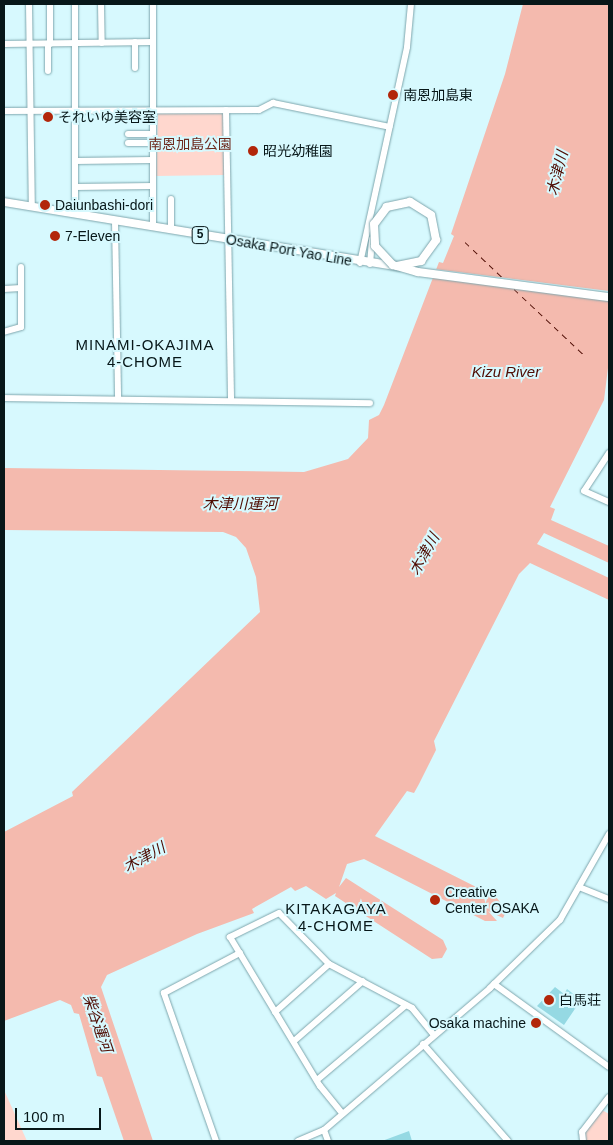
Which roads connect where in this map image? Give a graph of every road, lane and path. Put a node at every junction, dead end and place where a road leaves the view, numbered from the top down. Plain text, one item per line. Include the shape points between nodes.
1 (29, 4) edge
2 (50, 4) edge
3 (75, 4) edge
4 (101, 4) edge
5 (153, 4) edge
6 (411, 4) edge
7 (135, 42) junction
8 (154, 42) junction
9 (102, 43) junction
10 (4, 44) edge
11 (29, 44) junction
12 (49, 44) junction
13 (75, 44) junction
14 (135, 68) dead end
15 (48, 71) dead end
16 (154, 110) junction
17 (226, 110) junction
18 (4, 111) edge
19 (30, 111) junction
20 (75, 111) junction
21 (390, 127) junction
22 (128, 134) dead end
23 (153, 134) junction
24 (128, 143) dead end
25 (153, 143) junction
26 (153, 160) junction
27 (75, 161) junction
28 (153, 186) junction
29 (75, 187) junction
30 (171, 199) dead end
31 (374, 200) junction
32 (4, 202) edge
33 (32, 207) junction
34 (75, 214) junction
35 (115, 221) junction
36 (153, 227) junction
37 (171, 230) junction
38 (229, 240) junction
39 (360, 262) junction
40 (370, 264) junction
41 (21, 267) dead end
42 (4, 288) edge
43 (21, 288) junction
44 (609, 297) edge
45 (4, 332) edge
46 (4, 398) edge
47 (118, 400) junction
48 (231, 400) junction
49 (370, 402) dead end
50 (609, 453) edge
51 (609, 502) edge
52 (609, 834) edge
53 (579, 887) junction
54 (609, 899) edge
55 (240, 953) junction
56 (329, 964) junction
57 (363, 981) junction
58 (494, 984) junction
59 (406, 1004) junction
60 (275, 1012) junction
61 (434, 1034) junction
62 (294, 1041) junction
63 (423, 1044) junction
64 (609, 1067) edge
65 (317, 1080) junction
66 (609, 1097) edge
67 (342, 1113) junction
68 (324, 1130) junction
69 (216, 1141) edge
70 (298, 1141) edge
71 (328, 1141) edge
72 (508, 1141) edge
73 (583, 1141) edge

1 - 11 street
2 - 12 street
3 - 13 street
4 - 9 street
5 - 8 street
6 - 21 street via 407,47
7 - 8 street
7 - 9 street
7 - 14 street
8 - 16 street
9 - 13 street
10 - 11 street
11 - 12 street
11 - 19 street
12 - 13 street
12 - 15 street
13 - 20 street
16 - 17 street
16 - 20 street
16 - 23 street
17 - 21 street via 259,110 273,103
17 - 38 street
18 - 19 street
19 - 20 street
19 - 33 street
20 - 27 street
21 - 31 street
22 - 23 street
23 - 25 street
24 - 25 street
25 - 26 street
26 - 27 street
26 - 28 street
27 - 29 street
28 - 29 street
28 - 36 street
29 - 34 street
30 - 37 street
31 - 39 street
31 - 40 street
32 - 33 main road, Osaka Port Yao Line / 5
33 - 34 main road, Osaka Port Yao Line / 5
34 - 35 main road, Osaka Port Yao Line / 5
35 - 36 main road, Osaka Port Yao Line / 5
35 - 47 street
36 - 37 main road, Osaka Port Yao Line / 5
37 - 38 main road, Osaka Port Yao Line / 5
38 - 39 main road, Osaka Port Yao Line / 5
38 - 48 street
39 - 40 main road, Osaka Port Yao Line / 5
40 - 44 main road, Osaka Port Yao Line / 5, bridge via 396,267 402,266 407,266 415,264 426,257 435,243 436,230 430,215 417,205 401,202 387,208 376,222 373,236 378,250 397,266 415,264 421,261 426,257 431,252 434,246 436,240 437,234 436,227 431,215 417,204 410,202 405,202 398,203 387,207 374,224 373,234 375,246 382,256 393,265 397,266 405,269 418,272
41 - 43 street
42 - 43 street
43 - 45 street via 21,327
46 - 47 street
47 - 48 street
48 - 49 street
50 - 51 street via 584,491
52 - 53 street
53 - 54 street
53 - 58 street via 560,920
55 - 56 street via 230,937 279,913
55 - 60 street
55 - 69 street via 164,993
56 - 57 street
56 - 60 street
57 - 59 street
57 - 62 street
58 - 61 street
58 - 64 street
59 - 61 street
59 - 65 street
60 - 62 street
61 - 63 street
62 - 65 street
63 - 67 street
63 - 72 street
65 - 67 street
66 - 73 street via 582,1132
67 - 68 street
68 - 70 street
68 - 71 street

